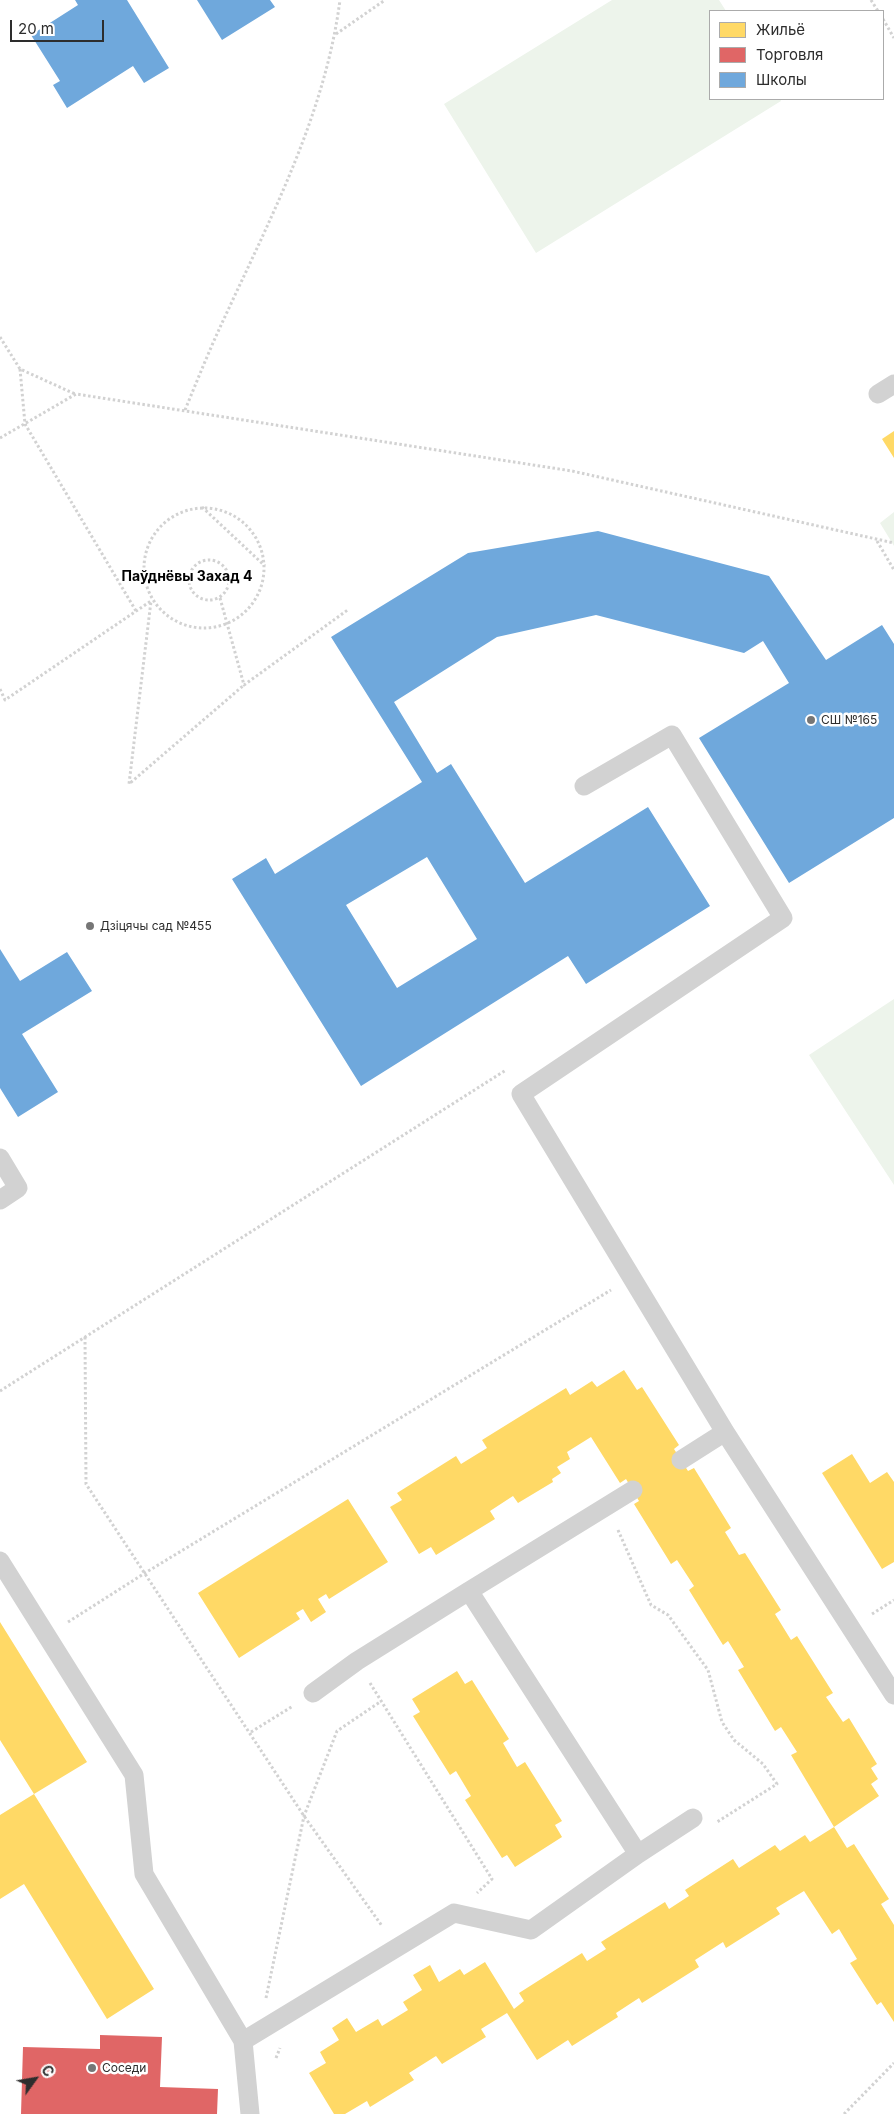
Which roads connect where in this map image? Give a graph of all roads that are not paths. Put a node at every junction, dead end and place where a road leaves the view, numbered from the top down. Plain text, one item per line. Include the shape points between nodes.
1 (584, 786) dead end
2 (0, 1158) edge
3 (0, 1200) edge
4 (725, 1432) junction
5 (681, 1460) dead end
6 (633, 1490) dead end
7 (0, 1561) edge
8 (469, 1591) junction
9 (313, 1693) road end
10 (894, 1695) edge
11 (693, 1818) dead end
12 (638, 1854) junction
13 (251, 2036) junction
14 (250, 2114) edge

1 - 4 lane via 672,735 783,918 521,1094
2 - 3 lane via 18,1188
4 - 5 lane
4 - 10 lane
6 - 8 lane
7 - 13 lane via 134,1775 144,1874
8 - 9 lane via 357,1661
8 - 12 lane
11 - 12 lane
12 - 13 lane via 531,1930 454,1913
13 - 14 lane

